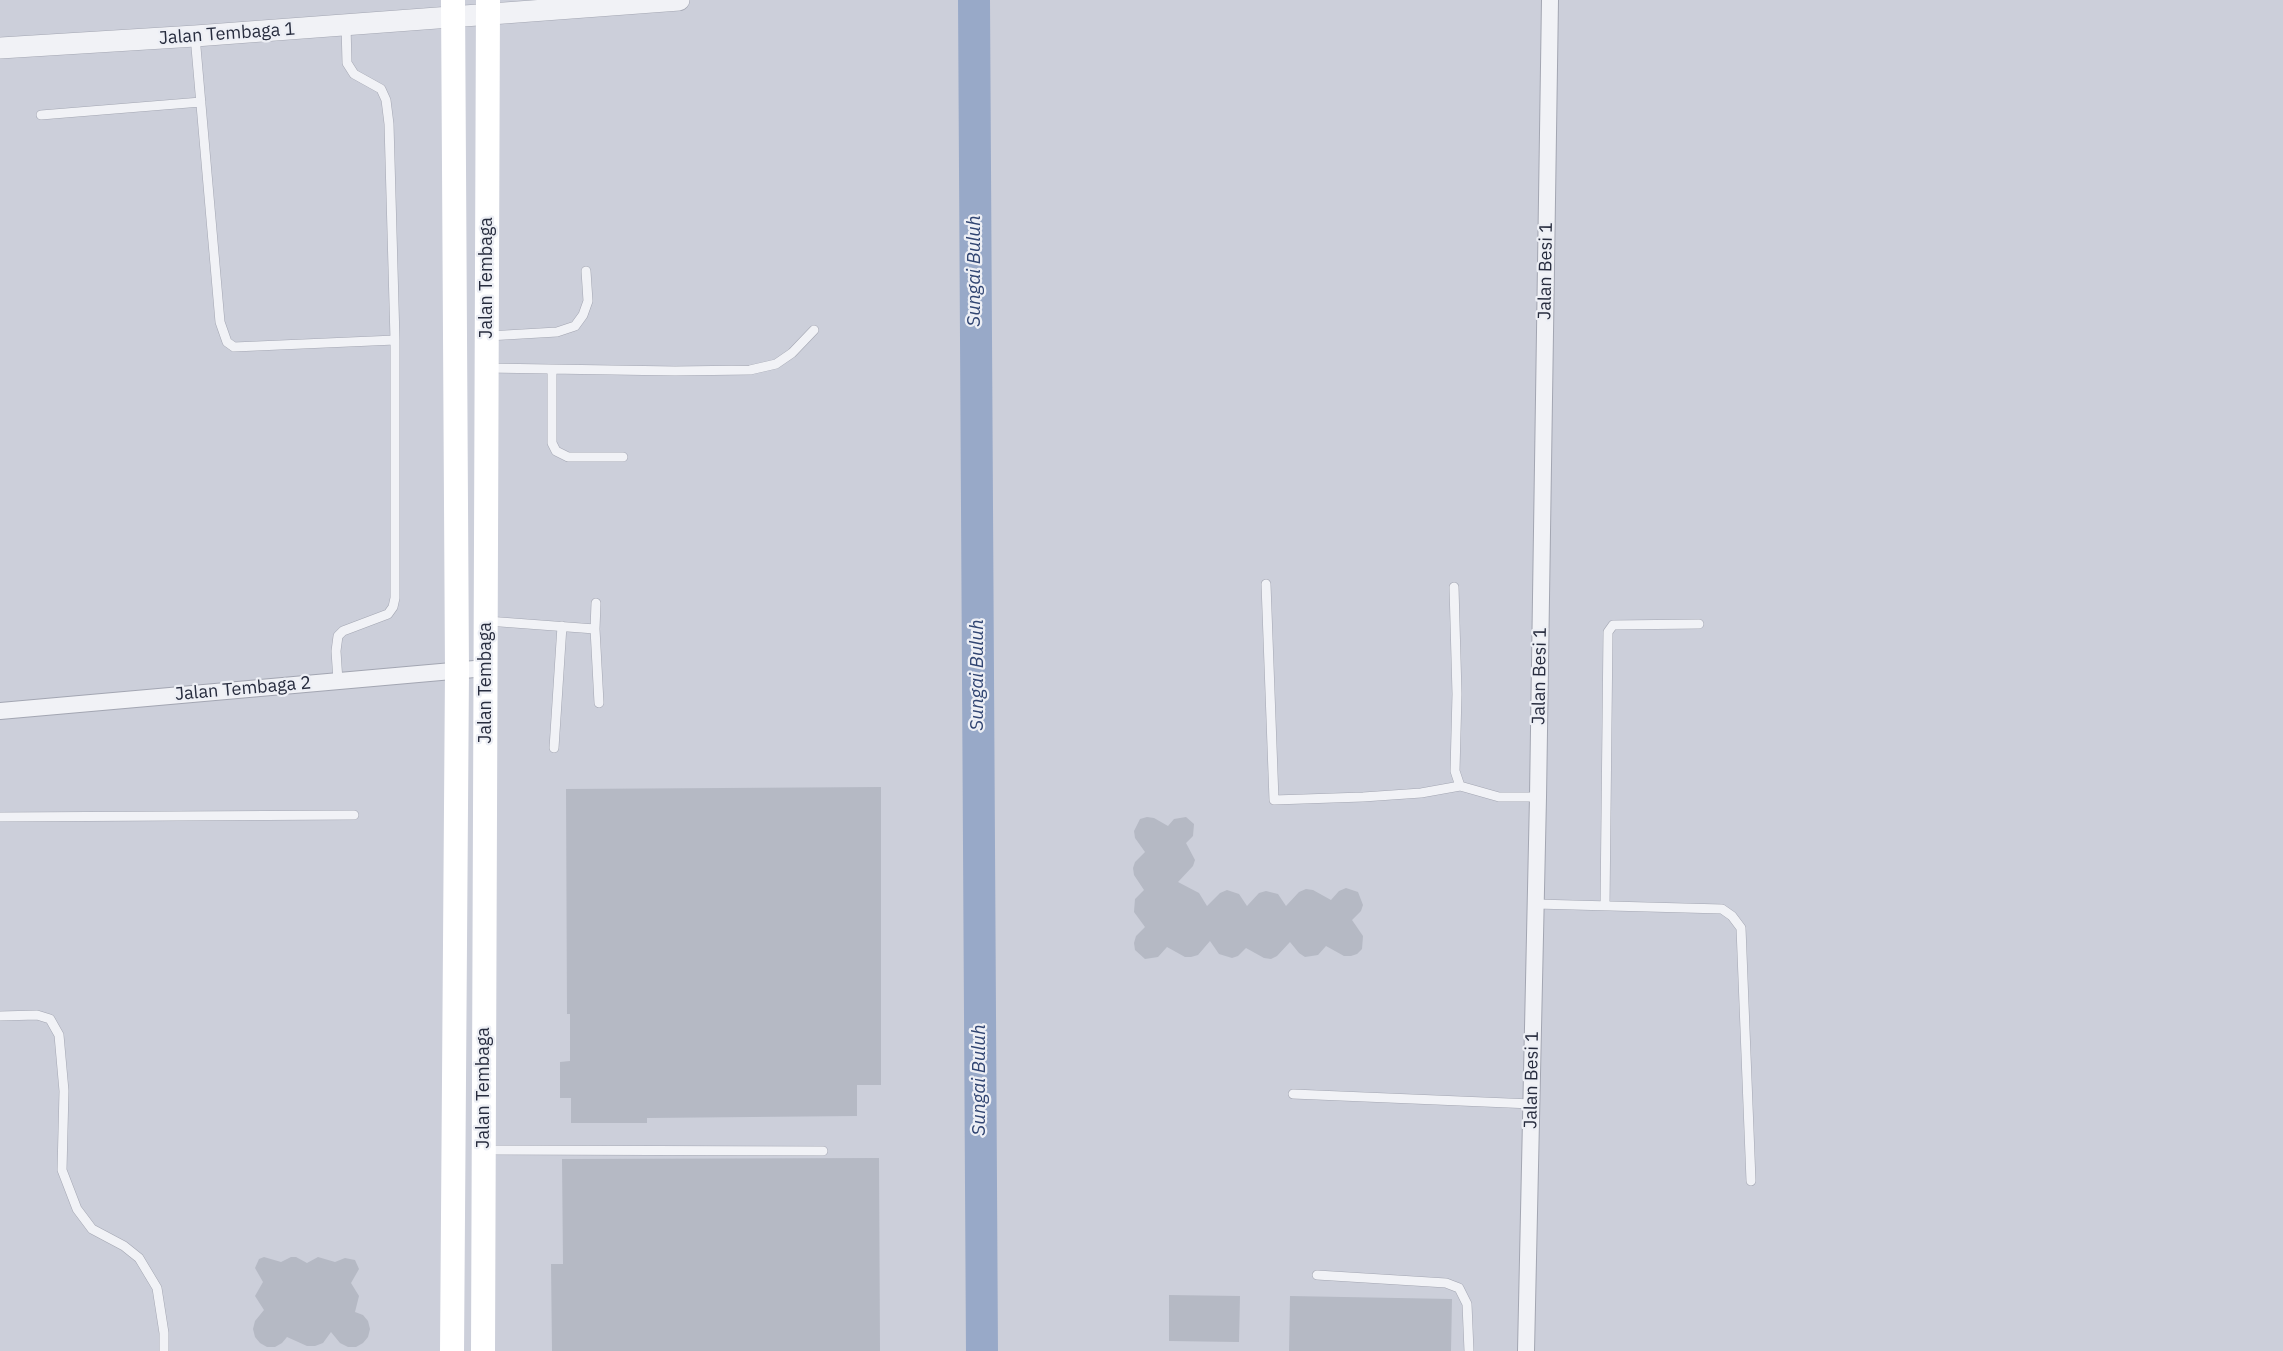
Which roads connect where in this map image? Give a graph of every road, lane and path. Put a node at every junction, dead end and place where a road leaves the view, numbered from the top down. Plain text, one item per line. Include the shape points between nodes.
1 (678, 0) edge
2 (1550, 0) edge
3 (488, 7) edge
4 (453, 9) edge
5 (346, 25) junction
6 (195, 36) junction
7 (0, 48) edge
8 (201, 102) junction
9 (41, 115) dead end
10 (586, 271) dead end
11 (814, 330) dead end
12 (487, 336) junction
13 (395, 340) junction
14 (487, 368) junction
15 (552, 370) junction
16 (623, 457) dead end
17 (1266, 584) dead end
18 (1454, 587) dead end
19 (596, 603) dead end
20 (486, 621) junction
21 (1700, 624) dead end
22 (562, 626) junction
23 (596, 629) junction
24 (486, 668) junction
25 (457, 671) junction
26 (338, 681) junction
27 (599, 703) dead end
28 (0, 711) edge
29 (554, 748) dead end
30 (1460, 786) junction
31 (1538, 798) junction
32 (354, 816) dead end
33 (0, 817) edge
34 (1536, 904) junction
35 (1605, 906) junction
36 (0, 1016) edge
37 (1293, 1094) dead end
38 (1532, 1104) junction
39 (484, 1150) junction
40 (823, 1151) dead end
41 (1751, 1181) dead end
42 (1317, 1275) dead end
43 (164, 1351) edge
44 (452, 1351) edge
45 (483, 1351) edge
46 (1468, 1351) edge
47 (1526, 1351) edge

1 - 3 street, Jalan Tembaga 1
2 - 31 street, Jalan Besi 1
3 - 4 street, Jalan Tembaga 1
3 - 12 main road, Jalan Tembaga
4 - 5 street, Jalan Tembaga 1
4 - 25 main road, Jalan Tembaga
5 - 6 street, Jalan Tembaga 1
5 - 13 lane via 347,63 354,74 381,89 386,100
6 - 7 street, Jalan Tembaga 1
6 - 8 lane
8 - 9 lane
8 - 13 lane via 220,322 227,342 234,347
10 - 12 lane via 588,301 575,326 557,332
11 - 15 lane via 776,364 750,370
12 - 14 main road, Jalan Tembaga
13 - 26 lane via 395,598 388,614 343,631 338,636
14 - 15 lane
14 - 20 main road, Jalan Tembaga
15 - 16 lane via 552,443 556,451 568,457
17 - 30 lane via 1274,800 1363,798
18 - 30 lane via 1455,771
19 - 23 lane
20 - 22 lane
20 - 24 main road, Jalan Tembaga
21 - 35 lane via 1613,625 1608,632
22 - 23 lane
22 - 29 lane
23 - 27 lane
24 - 25 street, Jalan Tembaga 2
24 - 39 main road, Jalan Tembaga
25 - 26 street, Jalan Tembaga 2
25 - 44 main road, Jalan Tembaga
26 - 28 street, Jalan Tembaga 2
30 - 31 lane via 1499,797
31 - 34 street, Jalan Besi 1
32 - 33 lane
34 - 35 lane
34 - 38 street, Jalan Besi 1
35 - 41 lane via 1722,909 1741,928
36 - 43 lane via 37,1015 50,1019 59,1035 64,1090 62,1170 77,1209 92,1229 139,1258 157,1288
37 - 38 lane
38 - 47 street, Jalan Besi 1
39 - 40 lane
39 - 45 main road, Jalan Tembaga
42 - 46 lane via 1446,1283 1459,1288 1467,1304

